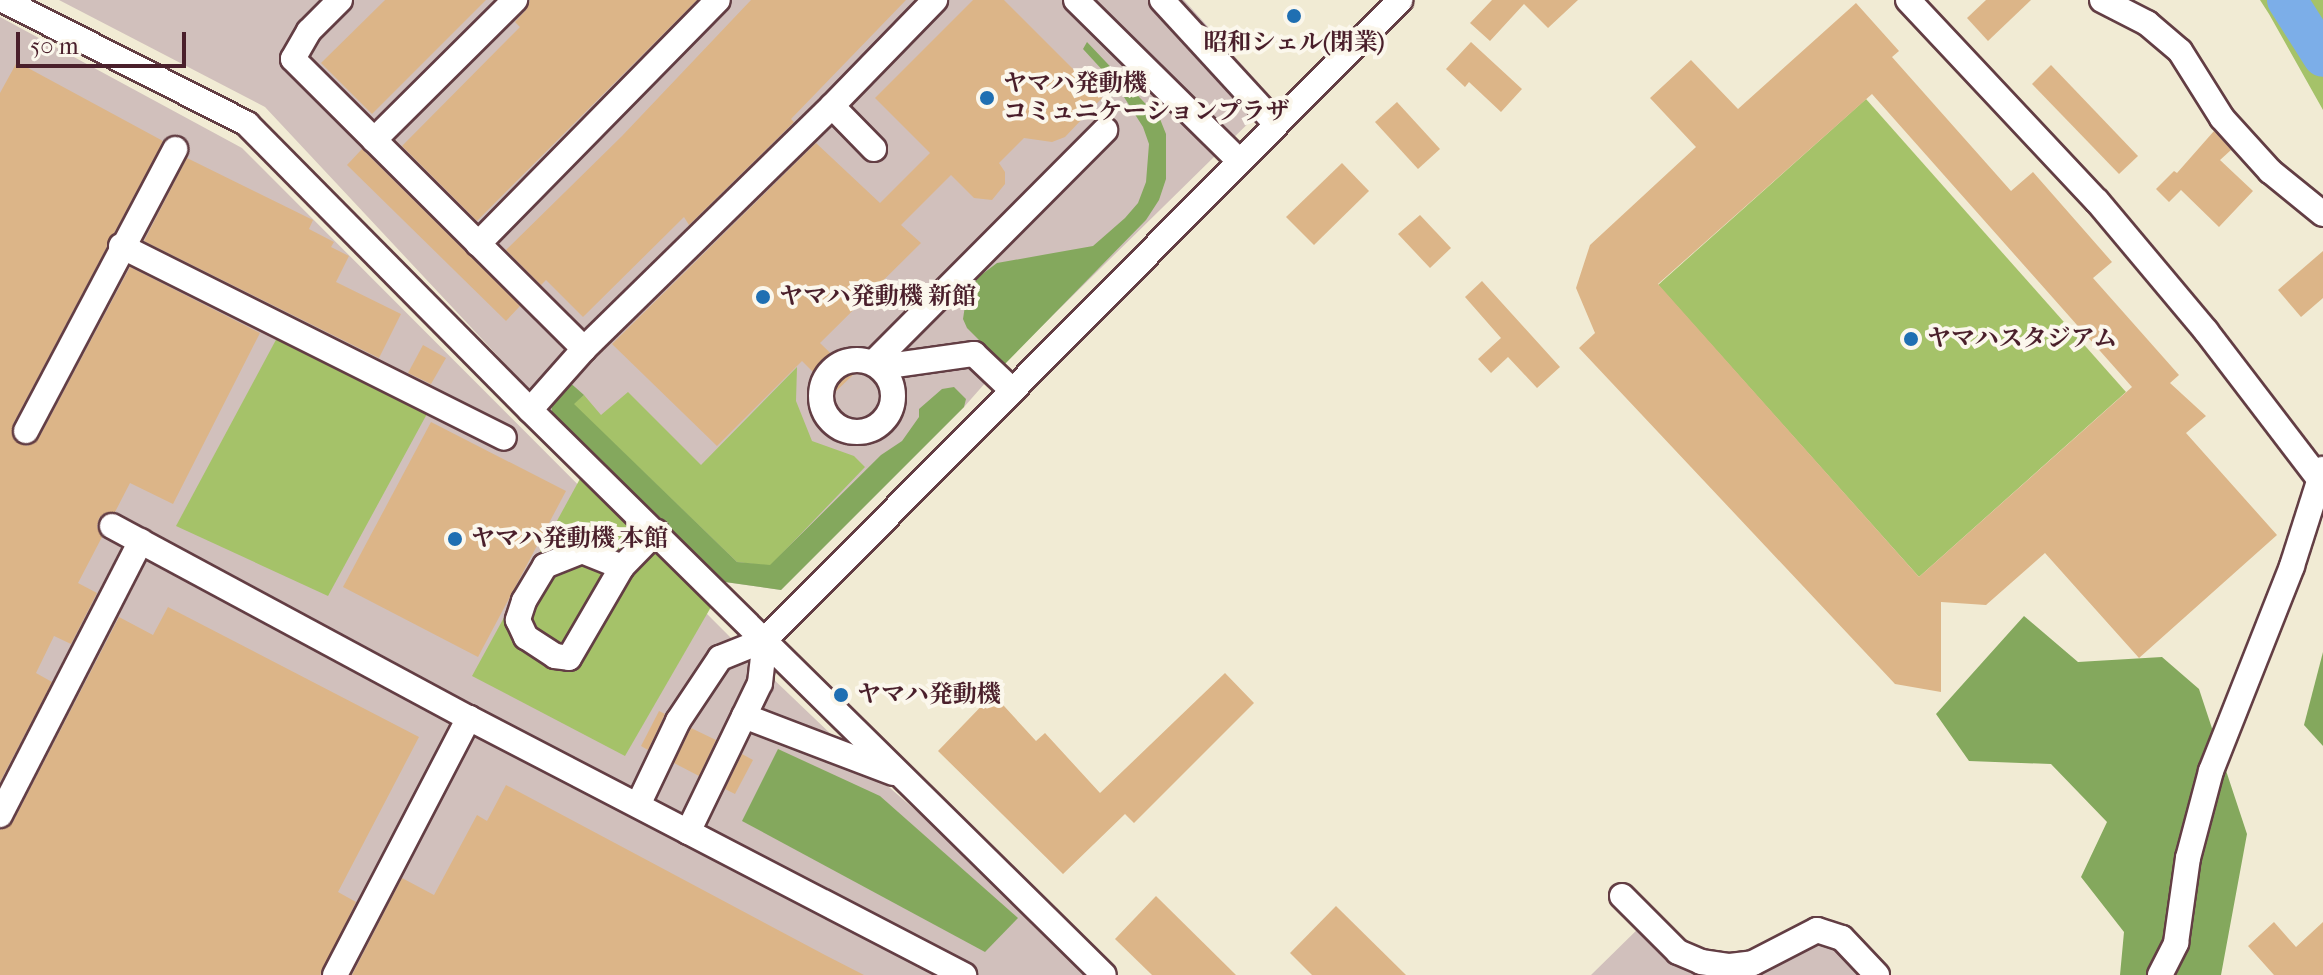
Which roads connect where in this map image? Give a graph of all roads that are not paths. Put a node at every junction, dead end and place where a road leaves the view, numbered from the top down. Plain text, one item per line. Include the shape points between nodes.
1 (340, 0) edge
2 (515, 0) edge
3 (718, 0) edge
4 (935, 0) edge
5 (1076, 0) edge
6 (1162, 0) edge
7 (1400, 0) edge
8 (1908, 0) edge
9 (2102, 0) edge
10 (2, 2) edge
11 (31, 6) edge
12 (832, 106) junction
13 (1276, 124) junction
14 (1105, 130) dead end
15 (374, 140) junction
16 (175, 149) dead end
17 (874, 149) dead end
18 (1239, 161) junction
19 (2323, 214) edge
20 (478, 244) junction
21 (121, 246) junction
22 (584, 349) junction
23 (1012, 390) junction
24 (530, 410) junction
25 (26, 431) dead end
26 (504, 438) dead end
27 (2321, 476) edge
28 (112, 526) dead end
29 (656, 532) junction
30 (141, 541) junction
31 (622, 567) junction
32 (765, 640) junction
33 (744, 716) junction
34 (469, 718) junction
35 (903, 776) junction
36 (638, 805) junction
37 (0, 815) edge
38 (688, 832) junction
39 (1622, 896) dead end
40 (335, 975) edge
41 (964, 975) edge
42 (1104, 975) edge
43 (1877, 975) edge
44 (2160, 975) edge

1 - 15 street via 309,31 293,59
2 - 15 street
3 - 20 street
4 - 12 street
5 - 18 street
6 - 13 street
7 - 13 street
8 - 27 street via 2097,201
9 - 19 street via 2147,23 2180,51 2222,118 2270,171
10 - 11 street
11 - 24 street via 247,124
12 - 17 street
12 - 22 street
13 - 18 street
14 - 23 street via 877,365 974,354
15 - 20 street
16 - 21 street
18 - 23 street
20 - 22 street
21 - 25 street
21 - 26 street
22 - 24 street
23 - 32 street
24 - 29 street
27 - 44 street via 2292,566 2211,771 2188,858 2176,943
28 - 30 street
29 - 31 street
29 - 32 street
30 - 34 street
30 - 37 street
31 - 31 street via 569,658 555,656 526,637 518,620 545,566 582,551
32 - 33 street via 760,683
32 - 35 street
32 - 36 street via 720,658 678,721
33 - 35 street
33 - 38 street
34 - 36 street
34 - 40 street
35 - 42 street
36 - 38 street
38 - 41 street
39 - 43 street via 1678,952 1701,962 1753,963 1817,930 1842,938

